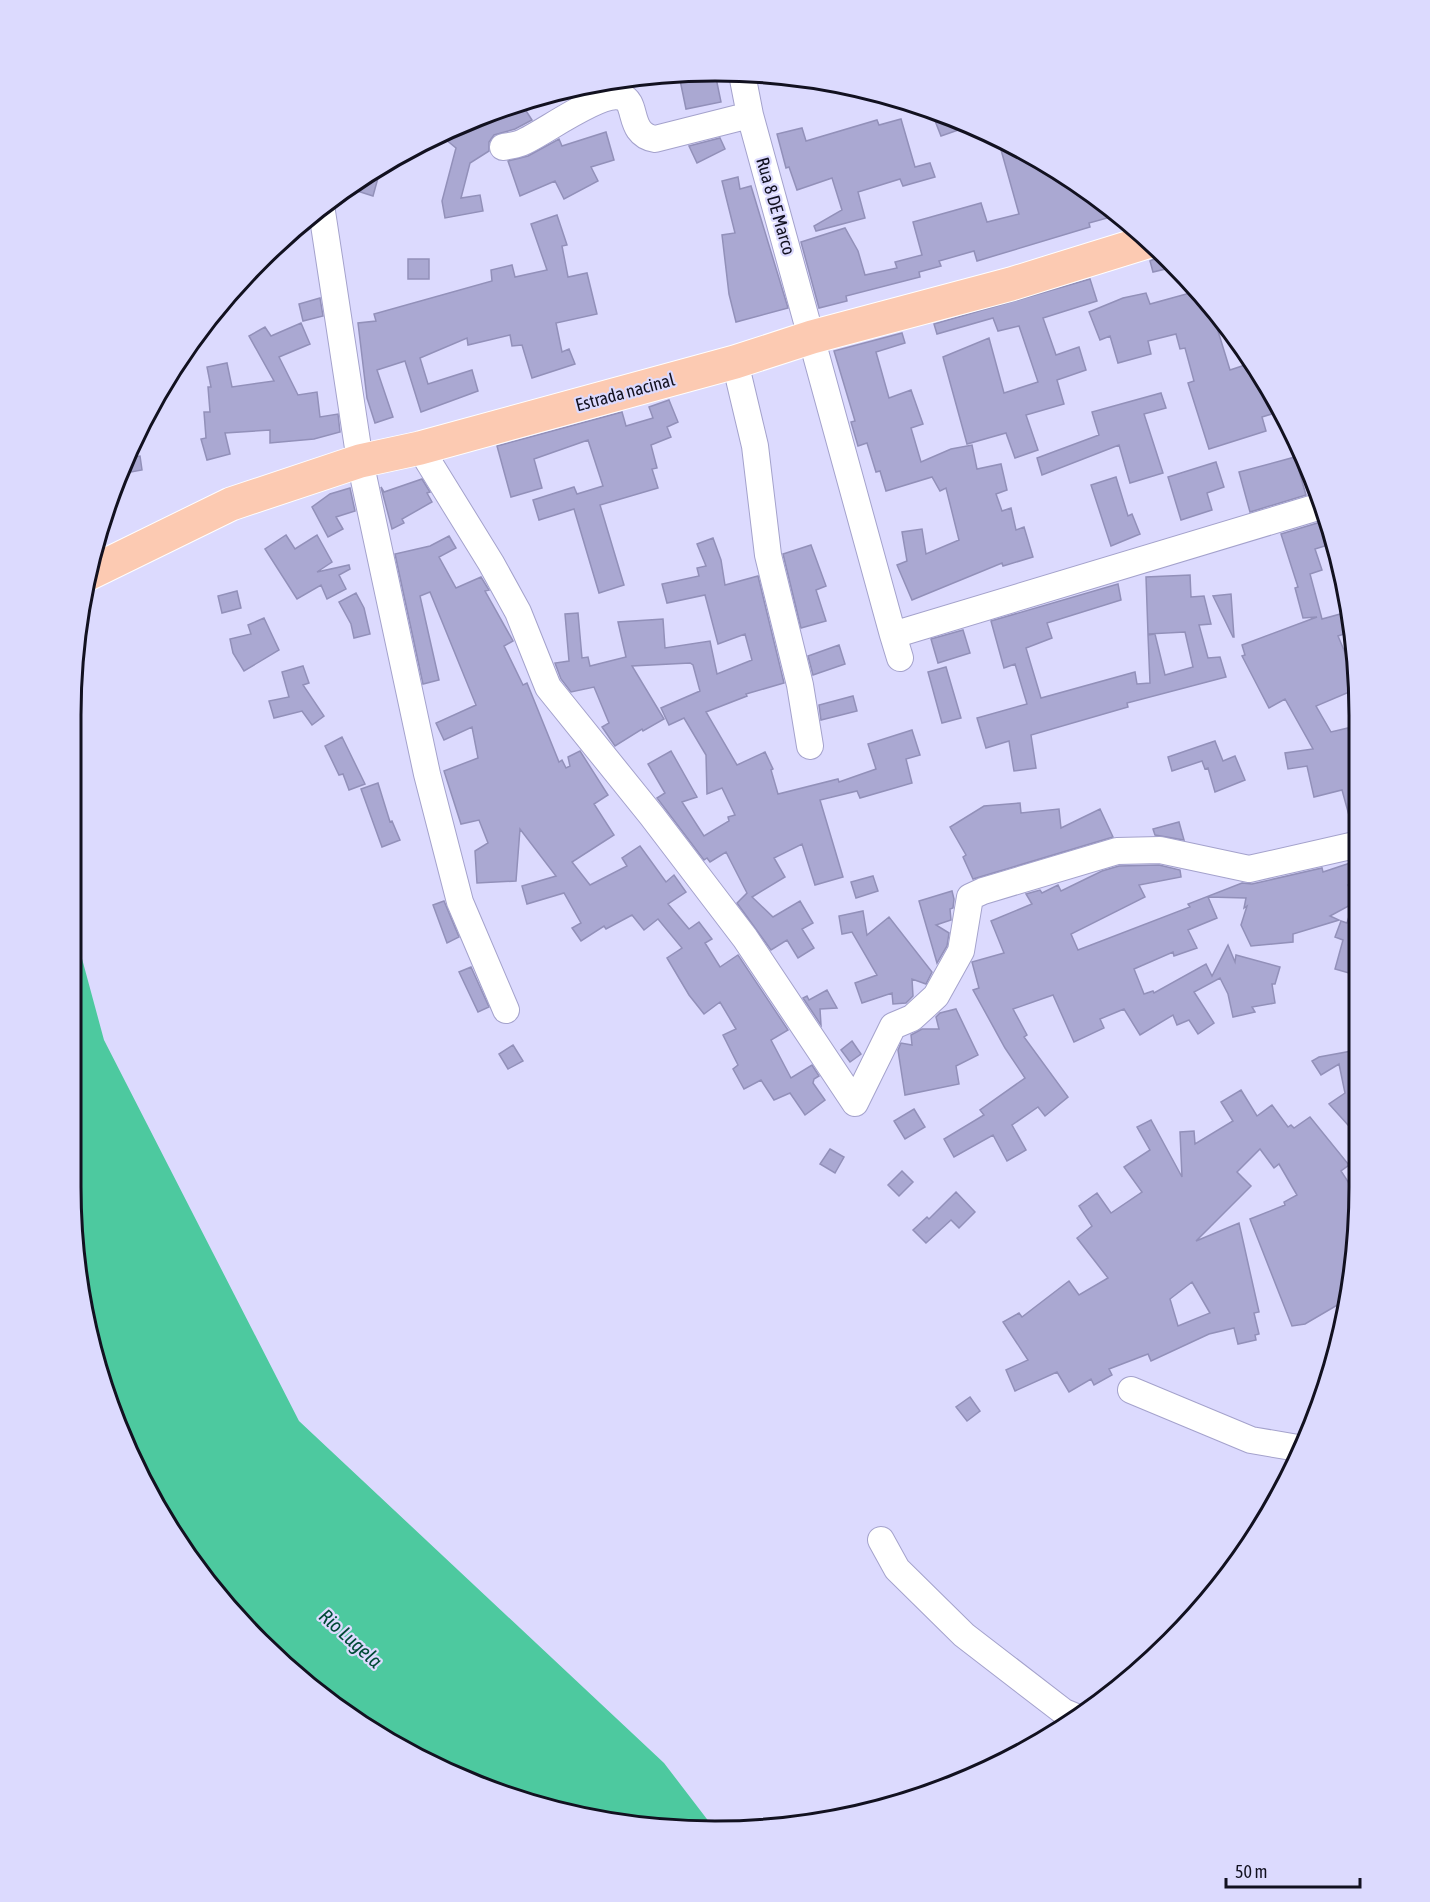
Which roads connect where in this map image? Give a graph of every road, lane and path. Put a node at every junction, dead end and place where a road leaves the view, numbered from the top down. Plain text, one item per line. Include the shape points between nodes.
1 (744, 82) edge
2 (750, 115) junction
3 (503, 147) dead end
4 (323, 217) edge
5 (1139, 244) edge
6 (812, 337) junction
7 (735, 362) junction
8 (420, 448) junction
9 (360, 460) junction
10 (1314, 508) edge
11 (98, 569) edge
12 (810, 746) dead end
13 (1349, 846) edge
14 (506, 1010) dead end
15 (1131, 1390) dead end
16 (1293, 1447) edge
17 (881, 1540) dead end
18 (1068, 1714) edge

1 - 2 street, Rua 8 DE Marco
2 - 3 street via 647,138 637,131 628,102 613,96 520,144
2 - 6 street, Rua 8 DE Marco
4 - 9 street
5 - 6 highway, Estrada nacinal via 1011,284
6 - 7 highway, Estrada nacinal
6 - 10 street, Rua 8 DE Marco via 896,647
7 - 8 highway, Estrada nacinal
7 - 12 street via 755,446 768,555 800,685
8 - 9 highway, Estrada nacinal
8 - 13 street via 492,563 518,612 548,687 745,938 855,1103 894,1026 912,1018 936,996 961,951 970,897 1118,851 1160,850 1249,869
9 - 11 highway, Estrada nacinal via 231,504
9 - 14 street via 427,774 460,902
15 - 16 street via 1251,1440
17 - 18 street via 897,1569 964,1635

